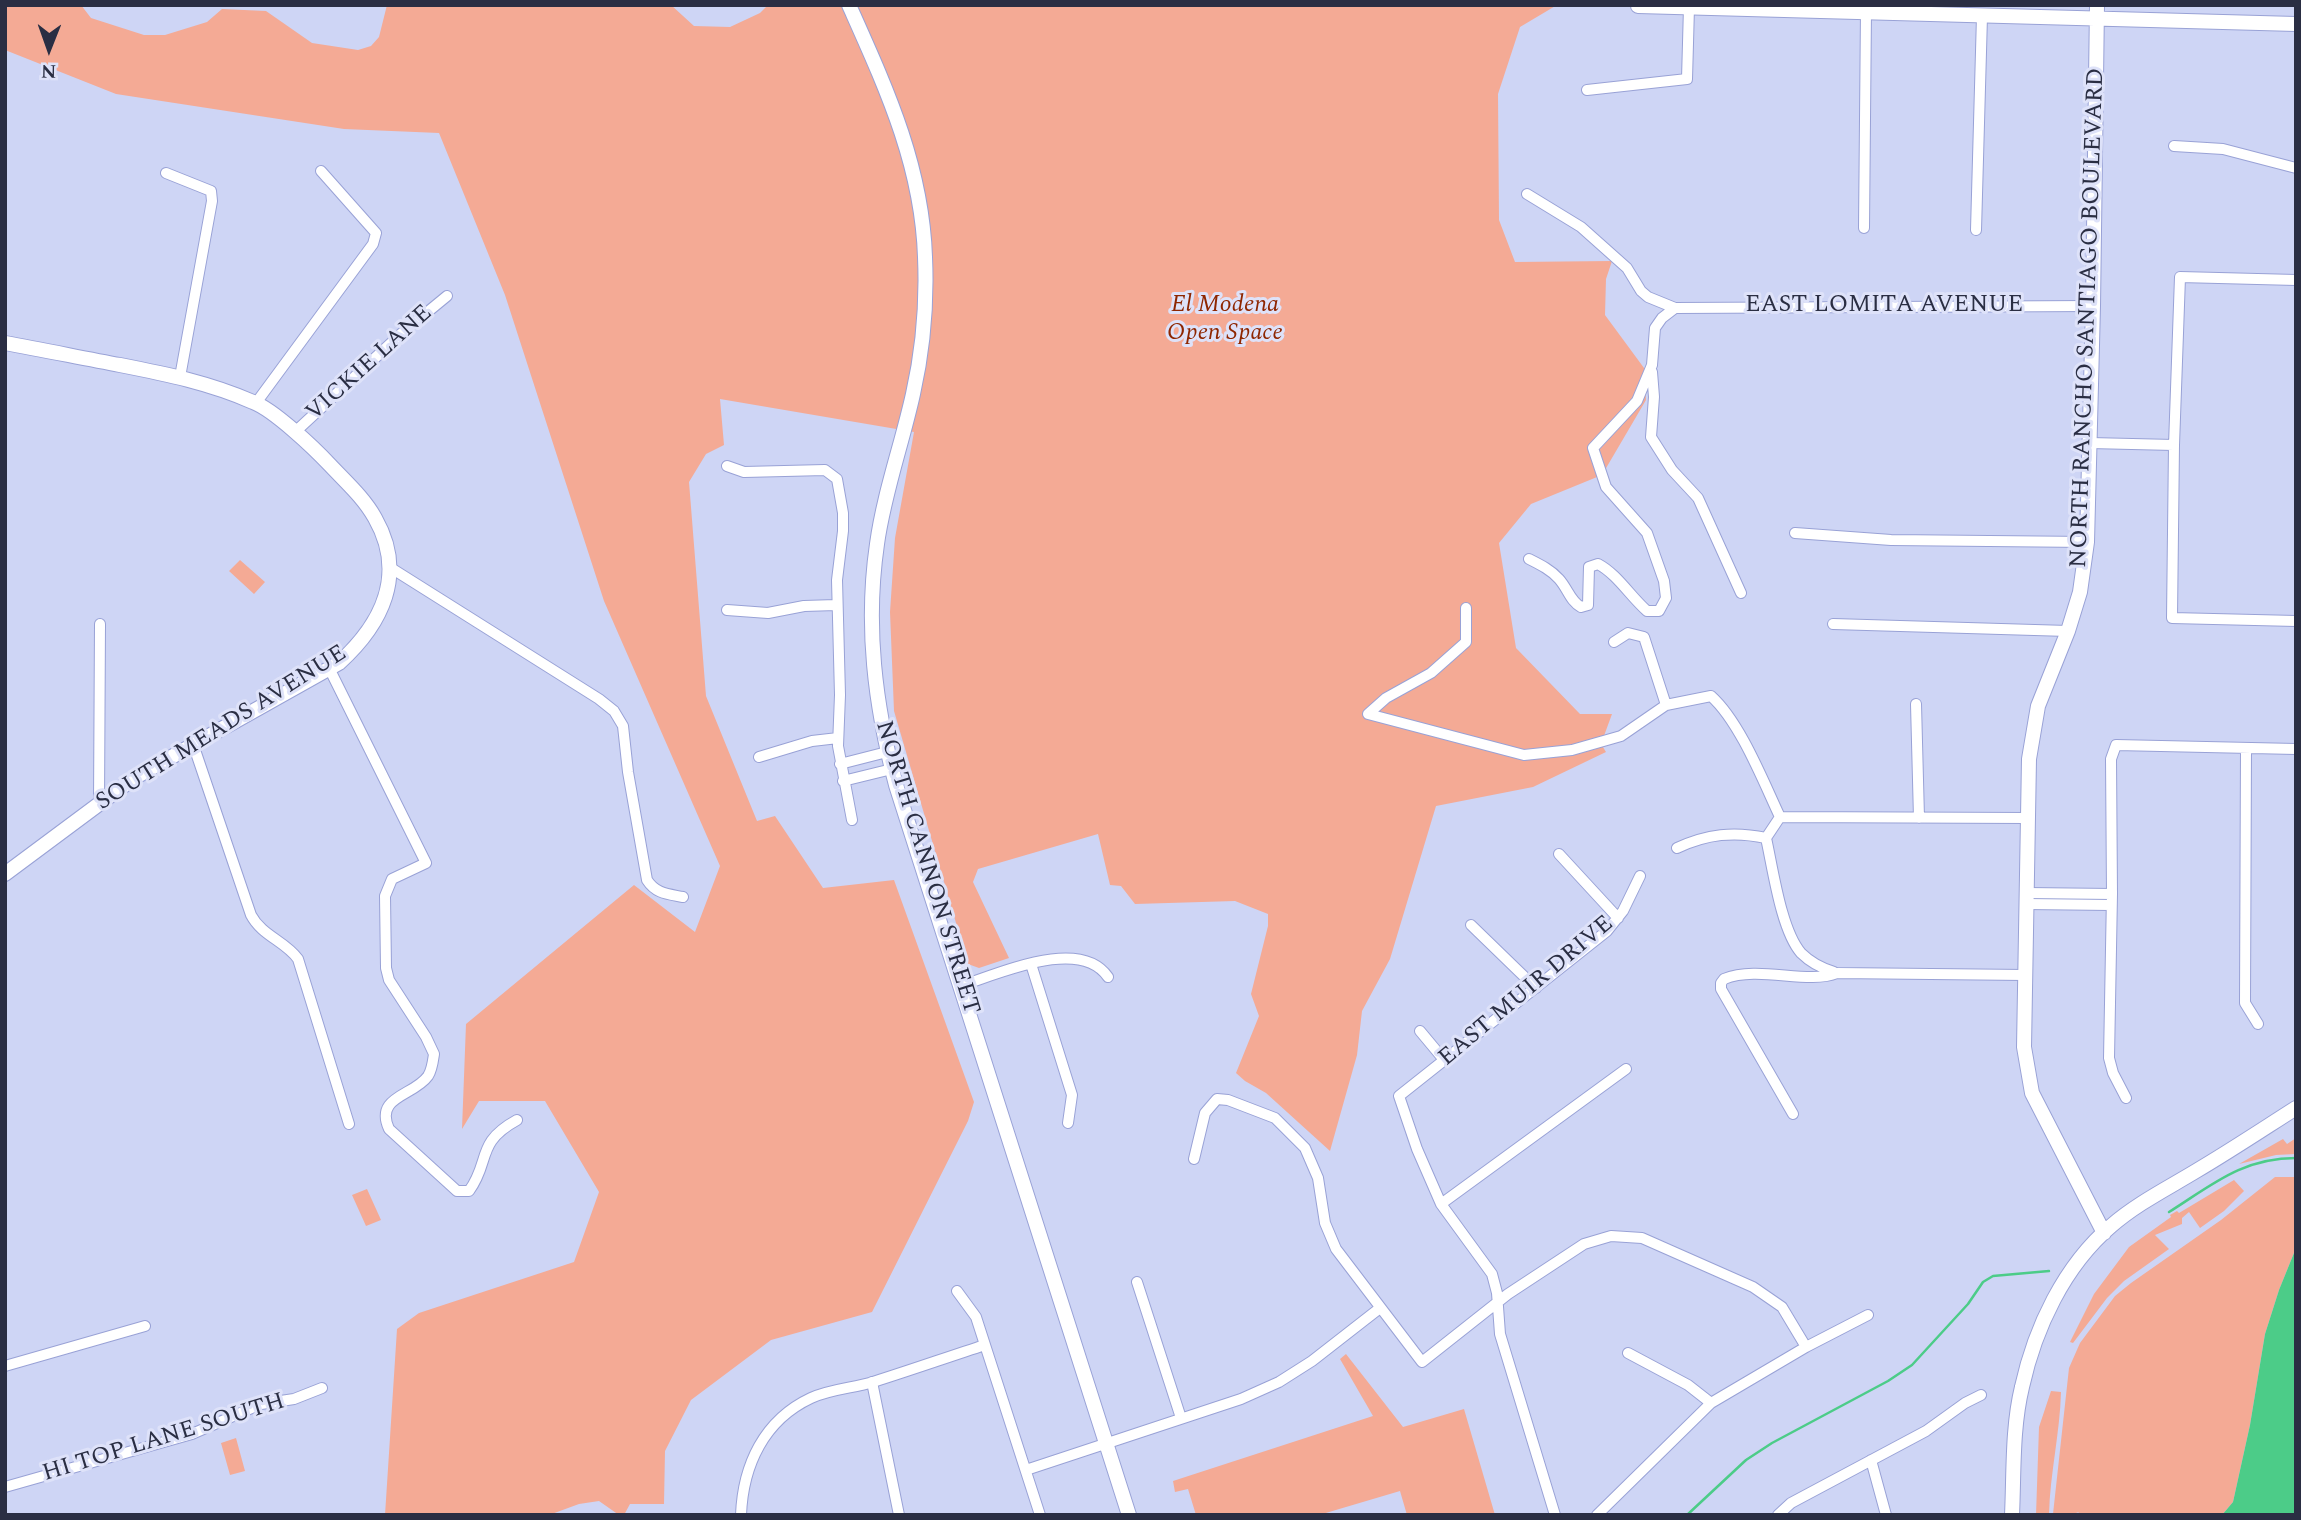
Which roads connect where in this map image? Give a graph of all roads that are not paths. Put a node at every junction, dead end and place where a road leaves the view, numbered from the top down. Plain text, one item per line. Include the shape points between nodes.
1 (849, 5) edge
2 (1638, 5) edge
3 (1689, 7) edge
4 (1756, 7) edge
5 (1866, 10) junction
6 (2097, 12) edge
7 (1982, 16) junction
8 (2296, 24) edge
9 (1587, 90) dead end
10 (2174, 146) dead end
11 (2296, 168) edge
12 (321, 172) dead end
13 (166, 173) dead end
14 (1527, 194) dead end
15 (1864, 228) dead end
16 (1976, 230) dead end
17 (2296, 281) edge
18 (446, 296) dead end
19 (2093, 306) junction
20 (1675, 308) junction
21 (5, 343) edge
22 (1651, 365) junction
23 (180, 377) junction
24 (256, 403) junction
25 (295, 432) junction
26 (2090, 443) junction
27 (2174, 445) junction
28 (727, 466) dead end
29 (1795, 533) dead end
30 (2087, 542) junction
31 (1529, 559) dead end
32 (391, 568) junction
33 (1741, 593) dead end
34 (836, 605) junction
35 (1466, 608) dead end
36 (727, 610) dead end
37 (2296, 621) edge
38 (100, 624) dead end
39 (1833, 624) dead end
40 (2068, 631) junction
41 (1614, 642) dead end
42 (329, 668) junction
43 (1916, 704) dead end
44 (1667, 705) junction
45 (838, 738) junction
46 (194, 744) junction
47 (2246, 748) junction
48 (2296, 749) edge
49 (887, 752) junction
50 (759, 757) dead end
51 (840, 764) junction
52 (892, 768) junction
53 (843, 781) junction
54 (99, 803) junction
55 (1780, 817) junction
56 (1919, 818) junction
57 (2028, 818) junction
58 (852, 820) dead end
59 (1766, 838) junction
60 (1676, 848) dead end
61 (1559, 854) dead end
62 (5, 874) edge
63 (1640, 876) dead end
64 (683, 897) dead end
65 (2027, 899) junction
66 (2111, 900) junction
67 (1618, 918) junction
68 (1471, 925) dead end
69 (1031, 964) junction
70 (1837, 973) junction
71 (2025, 975) junction
72 (1108, 977) dead end
73 (960, 986) junction
74 (1536, 988) junction
75 (2258, 1024) dead end
76 (1420, 1031) dead end
77 (1445, 1061) junction
78 (1626, 1069) dead end
79 (2126, 1098) dead end
80 (2296, 1108) edge
81 (1793, 1114) dead end
82 (517, 1120) dead end
83 (1068, 1123) dead end
84 (349, 1124) dead end
85 (1194, 1159) dead end
86 (1441, 1204) junction
87 (2104, 1233) junction
88 (1137, 1282) dead end
89 (957, 1291) dead end
90 (1497, 1302) junction
91 (1380, 1308) junction
92 (1868, 1315) dead end
93 (145, 1326) dead end
94 (985, 1345) junction
95 (1806, 1347) junction
96 (1628, 1353) dead end
97 (5, 1366) edge
98 (872, 1382) junction
99 (322, 1388) dead end
100 (1981, 1395) dead end
101 (1711, 1404) junction
102 (1181, 1418) junction
103 (1105, 1443) junction
104 (1871, 1460) junction
105 (1026, 1469) junction
106 (5, 1487) edge
107 (741, 1515) edge
108 (899, 1515) edge
109 (1040, 1515) edge
110 (1129, 1515) edge
111 (1555, 1515) edge
112 (1597, 1515) edge
113 (1779, 1515) edge
114 (1886, 1515) edge
115 (2012, 1515) edge

1 - 49 street, NORTH CANNON STREET via 907,144 925,256 919,365 874,566 874,682
2 - 3 street
3 - 4 street
3 - 9 street via 1687,79
4 - 5 street
5 - 7 street
5 - 15 street
6 - 7 street
6 - 8 street
6 - 19 street, NORTH RANCHO SANTIAGO BOULEVARD
7 - 16 street
10 - 11 street via 2223,149
12 - 24 street via 376,233 373,244
13 - 23 street via 211,191 212,201
14 - 20 street via 1581,227 1627,268 1648,298
17 - 27 street via 2179,277
18 - 25 street, VICKIE LANE
19 - 20 street, EAST LOMITA AVENUE
19 - 26 street, NORTH RANCHO SANTIAGO BOULEVARD
20 - 22 street via 1655,328
21 - 23 street, SOUTH MEADS AVENUE
22 - 31 street via 1637,401 1593,448 1606,487 1647,533 1664,582 1665,598 1659,611 1647,611 1598,564 1590,567 1590,600 1581,607 1545,567
22 - 33 street via 1651,437 1672,470 1698,498
23 - 24 street, SOUTH MEADS AVENUE
24 - 25 street, SOUTH MEADS AVENUE
25 - 32 street, SOUTH MEADS AVENUE via 365,502 381,529
26 - 27 street
26 - 30 street, NORTH RANCHO SANTIAGO BOULEVARD
27 - 37 street via 2172,618
28 - 34 street via 744,472 831,473 838,482 844,513
29 - 30 street via 1891,540
30 - 40 street, NORTH RANCHO SANTIAGO BOULEVARD via 2080,592
32 - 42 street, SOUTH MEADS AVENUE via 386,599 376,621 358,646
32 - 64 street via 599,699 620,719 647,880 661,893
34 - 36 street via 768,613
34 - 45 street
35 - 44 street via 1465,642 1431,673 1386,698 1368,714 1524,755 1572,750 1621,736
38 - 54 street
39 - 40 street
40 - 57 street, NORTH RANCHO SANTIAGO BOULEVARD via 2038,706 2029,759
41 - 44 street via 1628,633 1644,637
42 - 46 street, SOUTH MEADS AVENUE
42 - 82 street via 426,863 392,879 385,896 389,979 434,1054 428,1076 387,1109 389,1129 446,1183 457,1191 469,1191 486,1146
43 - 56 street
44 - 55 street via 1711,696 1721,705
45 - 50 street
45 - 51 street
46 - 54 street, SOUTH MEADS AVENUE
46 - 84 street via 251,915 262,931 292,950 298,960
47 - 48 street
47 - 66 street via 2116,745 2111,759
47 - 75 street via 2245,1003
49 - 51 street
49 - 52 street, NORTH CANNON STREET
51 - 53 street
52 - 53 street
52 - 73 street, NORTH CANNON STREET
53 - 58 street
54 - 62 street, SOUTH MEADS AVENUE
55 - 56 street
55 - 59 street
56 - 57 street
57 - 65 street, NORTH RANCHO SANTIAGO BOULEVARD
59 - 60 street via 1720,834
59 - 70 street via 1788,933 1808,960
61 - 67 street
63 - 67 street, EAST MUIR DRIVE
65 - 66 street
65 - 71 street, NORTH RANCHO SANTIAGO BOULEVARD
66 - 79 street via 2109,1058
67 - 74 street, EAST MUIR DRIVE
68 - 74 street
69 - 72 street via 1061,957 1084,959
69 - 73 street
69 - 83 street via 1072,1095
70 - 71 street
70 - 81 street via 1752,974 1726,978 1720,984
71 - 87 street, NORTH RANCHO SANTIAGO BOULEVARD via 2024,1046 2032,1093
73 - 103 street, NORTH CANNON STREET
74 - 77 street, EAST MUIR DRIVE
76 - 77 street
77 - 86 street, EAST MUIR DRIVE via 1399,1096
78 - 86 street
80 - 87 street
85 - 91 street via 1205,1113 1217,1099 1275,1118 1305,1148 1318,1178 1325,1223 1336,1249
86 - 90 street via 1487,1264
87 - 115 street via 2064,1281 2034,1342 2018,1410
88 - 102 street
89 - 94 street via 976,1317
90 - 91 street via 1422,1362
90 - 95 street via 1584,1244 1611,1236 1642,1238 1753,1287 1782,1307
90 - 111 street via 1500,1334
91 - 102 street via 1279,1382
92 - 95 street
93 - 97 street
94 - 98 street
94 - 105 street
95 - 101 street
96 - 101 street via 1688,1385
98 - 107 street via 812,1397 784,1415 758,1444 742,1489
98 - 108 street
99 - 106 street, HI TOP LANE SOUTH via 294,1399 261,1404 192,1434
100 - 104 street
101 - 112 street
102 - 103 street
103 - 105 street
103 - 110 street, NORTH CANNON STREET
104 - 113 street via 1791,1503
104 - 114 street
105 - 109 street

